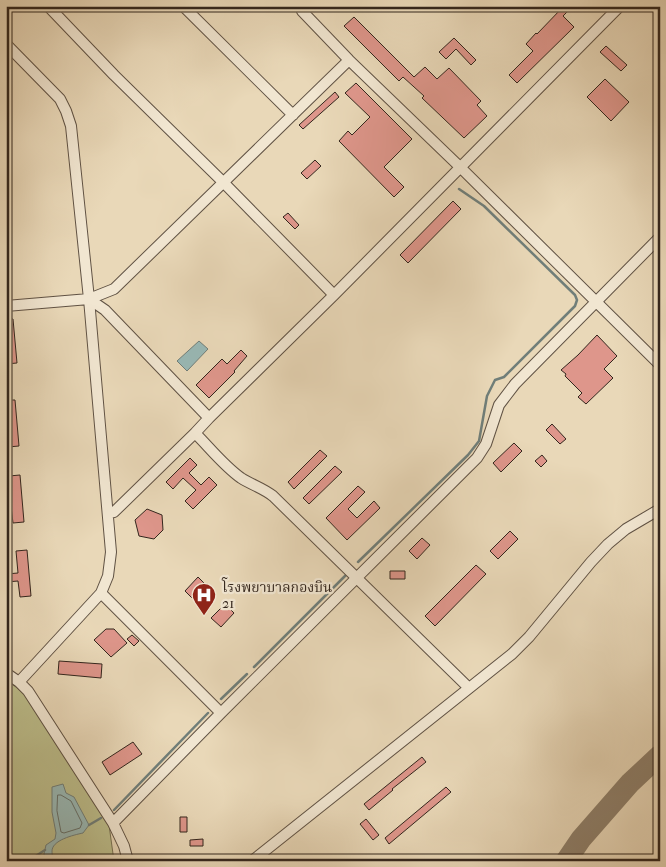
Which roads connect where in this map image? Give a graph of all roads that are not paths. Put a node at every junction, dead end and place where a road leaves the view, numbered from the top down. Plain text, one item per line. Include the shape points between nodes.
1 (48, 6) edge
2 (183, 6) edge
3 (300, 6) edge
4 (620, 6) edge
5 (6, 44) edge
6 (349, 60) junction
7 (293, 115) junction
8 (460, 167) junction
9 (224, 183) junction
10 (660, 237) edge
11 (334, 295) junction
12 (89, 299) junction
13 (595, 302) junction
14 (6, 306) edge
15 (660, 365) edge
16 (209, 418) junction
17 (195, 434) junction
18 (660, 508) edge
19 (108, 513) junction
20 (357, 578) junction
21 (101, 594) junction
22 (6, 673) edge
23 (19, 682) junction
24 (469, 688) junction
25 (221, 713) junction
26 (113, 823) junction
27 (128, 861) edge
28 (252, 861) edge

1 - 9 lane
2 - 7 lane
3 - 6 lane
4 - 8 lane
5 - 12 lane via 60,99 71,126
6 - 7 lane
6 - 8 lane
7 - 9 lane
8 - 11 lane
8 - 13 lane
9 - 11 lane
9 - 12 lane via 114,289
10 - 13 lane
11 - 16 lane
12 - 14 lane
12 - 16 lane via 105,310
12 - 19 lane
13 - 15 lane
13 - 20 lane via 505,396 477,458
16 - 17 lane
17 - 19 lane via 114,512
17 - 20 lane via 231,470 273,496
18 - 24 lane via 626,528 608,544 529,637
19 - 21 lane via 111,552 108,576
20 - 24 lane
20 - 25 lane
21 - 23 lane
21 - 25 lane
22 - 23 lane
23 - 26 lane
24 - 28 lane
25 - 26 lane
26 - 27 lane

